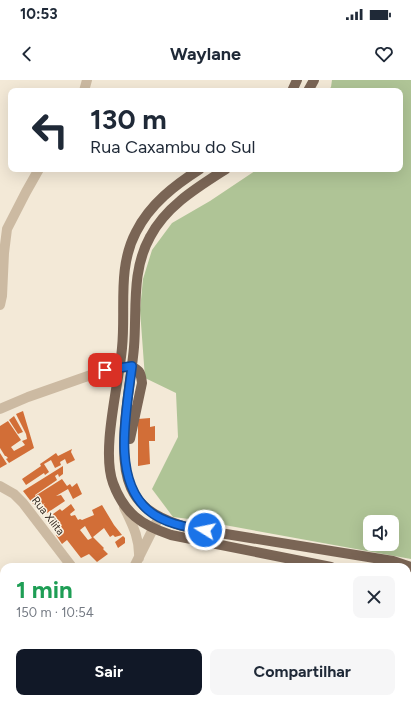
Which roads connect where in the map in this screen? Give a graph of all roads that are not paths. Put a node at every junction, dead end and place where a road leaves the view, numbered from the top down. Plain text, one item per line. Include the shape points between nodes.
1 (37, 172) edge
2 (196, 172) edge
3 (222, 172) edge
4 (0, 305) edge
5 (132, 366) junction
6 (120, 367) junction
7 (0, 408) edge
8 (0, 486) edge
9 (120, 500) junction
10 (159, 518) junction
11 (154, 529) junction
12 (140, 558) junction
13 (69, 563) edge
14 (137, 563) edge
15 (310, 563) edge
16 (399, 563) edge

1 - 4 street via 7,229
2 - 6 main road via 162,196 143,220 131,243 126,259
3 - 5 main road via 179,202 162,218 149,237 138,273 135,294
5 - 6 street
5 - 10 main road via 141,374 142,383 126,465 128,477 139,500
6 - 7 street via 105,370
6 - 9 main road via 109,453 112,482
8 - 13 street, Rua Xilita via 23,503
9 - 11 main road via 131,514
9 - 12 street via 135,529
10 - 11 street
10 - 16 main road via 189,528
11 - 12 street
11 - 15 main road via 171,535
12 - 14 street

